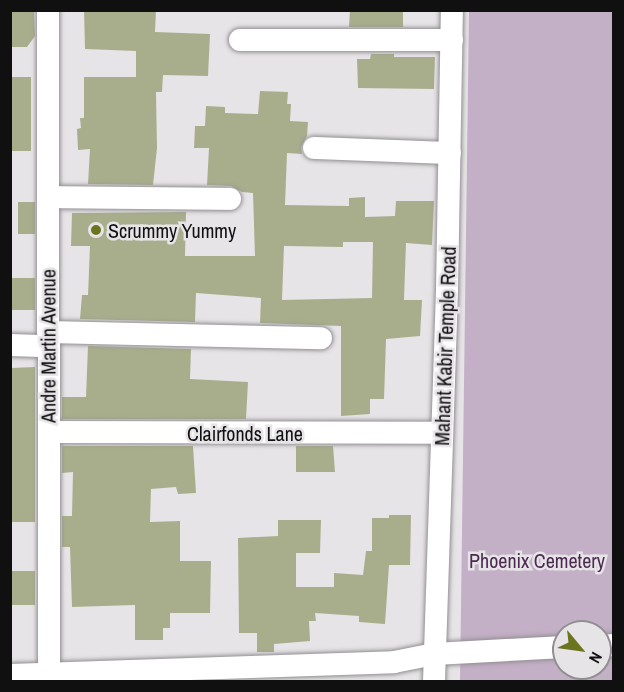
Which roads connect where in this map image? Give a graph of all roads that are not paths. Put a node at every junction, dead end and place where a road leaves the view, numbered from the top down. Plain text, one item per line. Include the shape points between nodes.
1 (48, 10) edge
2 (452, 10) edge
3 (240, 40) dead end
4 (452, 40) junction
5 (314, 148) dead end
6 (450, 153) junction
7 (48, 197) junction
8 (230, 199) dead end
9 (321, 338) dead end
10 (48, 339) junction
11 (10, 345) edge
12 (49, 432) junction
13 (442, 433) junction
14 (552, 648) edge
15 (434, 654) junction
16 (10, 675) edge
17 (49, 678) edge
18 (434, 681) edge

1 - 7 street, Andre Martin Avenue
2 - 4 street, Mahant Kabir Temple Road
3 - 4 street
4 - 6 street, Mahant Kabir Temple Road
5 - 6 street
6 - 13 street, Mahant Kabir Temple Road
7 - 8 street
7 - 10 street, Andre Martin Avenue
9 - 10 street
10 - 11 street
10 - 12 street, Andre Martin Avenue
12 - 13 street, Clairfonds Lane
12 - 17 street, Andre Martin Avenue
13 - 15 street, Mahant Kabir Temple Road
14 - 15 street
15 - 17 street via 394,662
15 - 18 street, Mahant Kabir Temple Road
16 - 17 street

